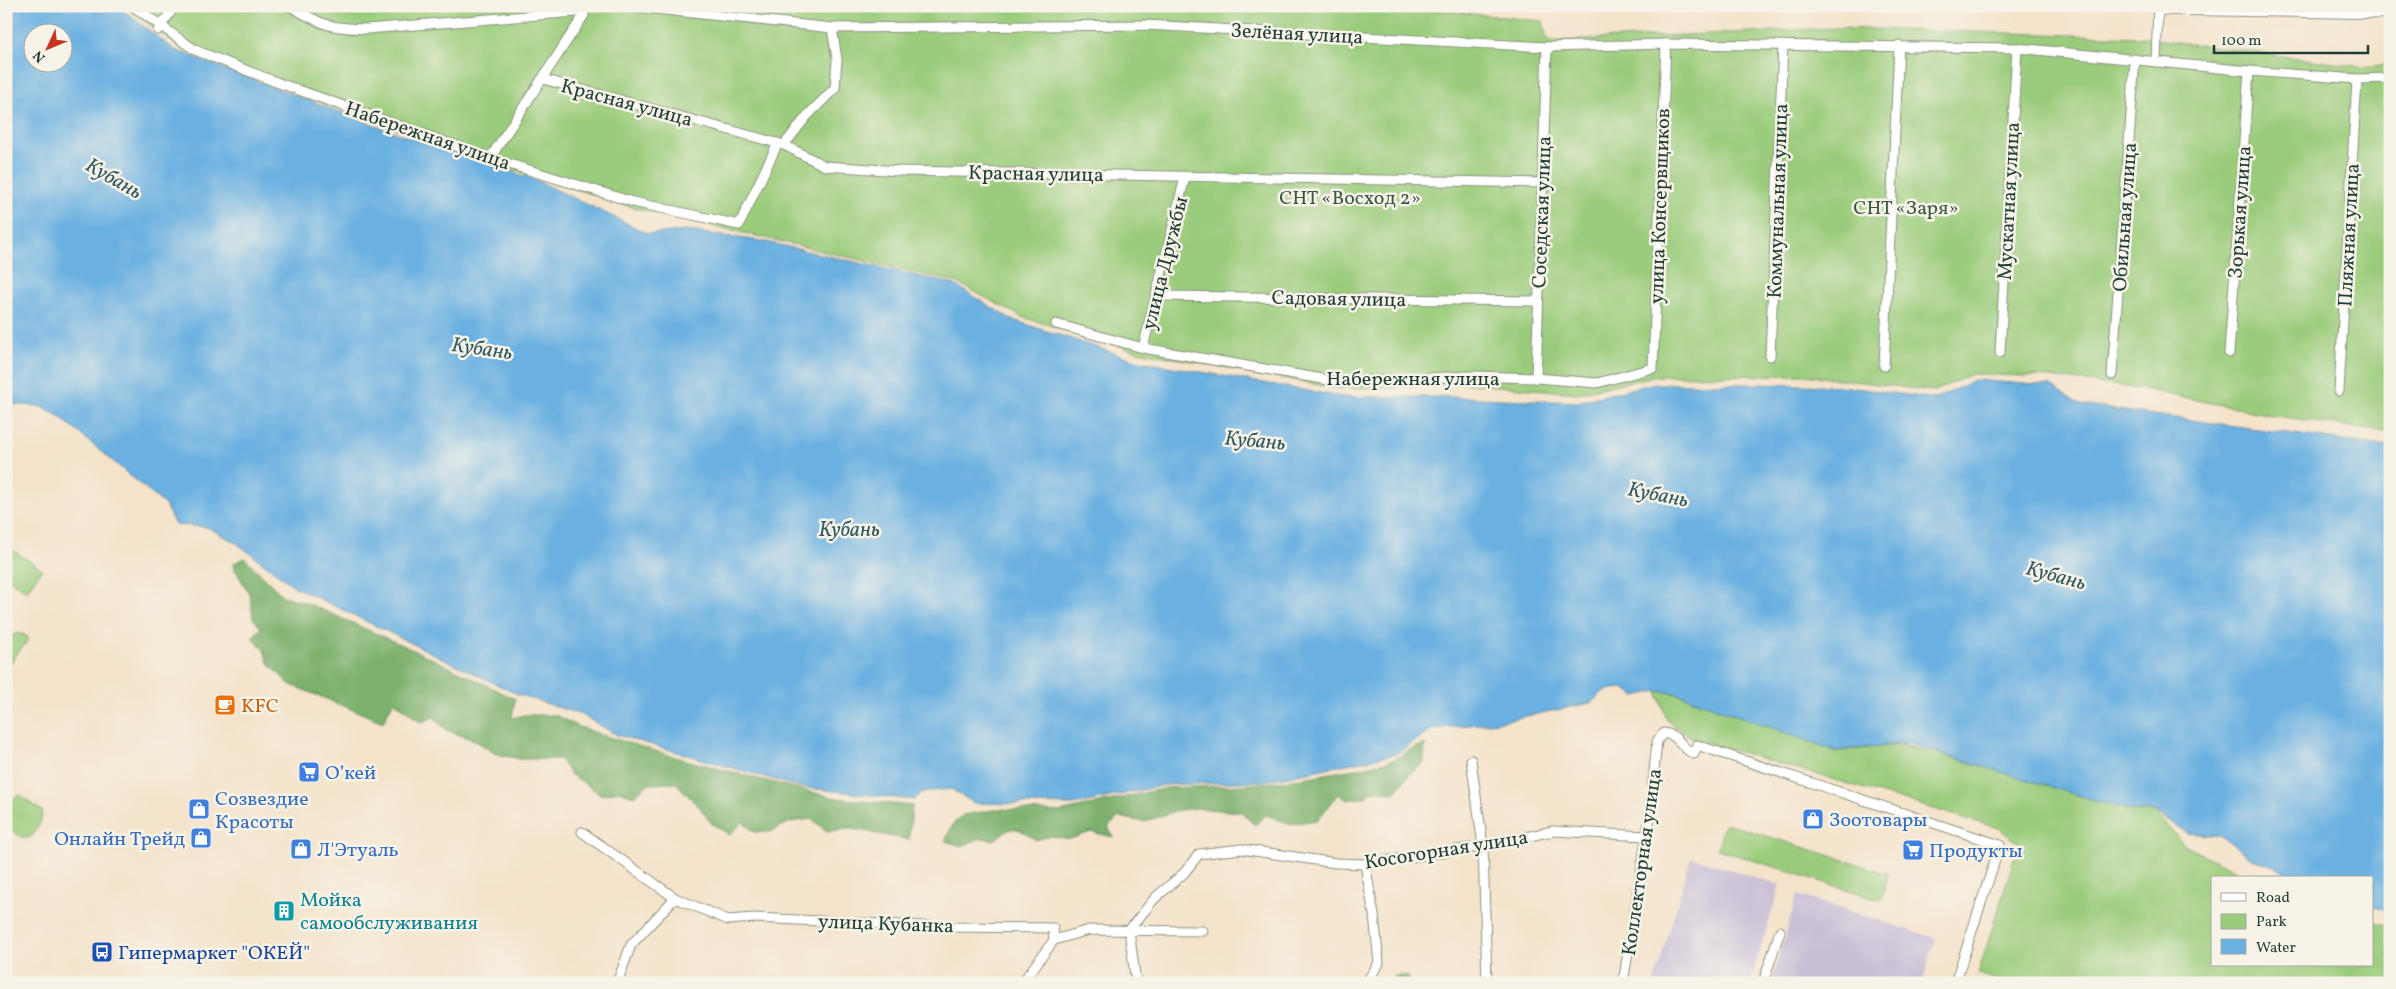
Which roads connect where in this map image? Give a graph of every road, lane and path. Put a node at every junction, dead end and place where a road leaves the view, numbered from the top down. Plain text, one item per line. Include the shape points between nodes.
1 (133, 6) edge
2 (175, 6) edge
3 (290, 6) edge
4 (582, 6) edge
5 (628, 6) edge
6 (2158, 8) edge
7 (2390, 14) edge
8 (159, 28) junction
9 (832, 28) junction
10 (1666, 44) junction
11 (1783, 45) junction
12 (1899, 46) junction
13 (1547, 47) junction
14 (2017, 48) junction
15 (2135, 59) junction
16 (2156, 62) junction
17 (2249, 71) junction
18 (2390, 78) edge
19 (544, 79) junction
20 (2357, 79) junction
21 (781, 144) junction
22 (490, 158) junction
23 (1185, 177) junction
24 (1542, 183) junction
25 (1157, 296) junction
26 (1537, 301) junction
27 (1056, 324) dead end
28 (1143, 348) junction
29 (2000, 353) dead end
30 (2229, 353) dead end
31 (1770, 356) dead end
32 (1884, 366) dead end
33 (1653, 368) joint
34 (2112, 375) dead end
35 (1536, 378) junction
36 (2339, 391) dead end
37 (1471, 760) dead end
38 (582, 832) dead end
39 (1646, 836) junction
40 (1483, 846) junction
41 (1365, 864) junction
42 (675, 898) junction
43 (1129, 930) junction
44 (1203, 931) dead end
45 (1780, 931) dead end
46 (1054, 940) junction
47 (617, 983) edge
48 (1022, 983) edge
49 (1136, 983) edge
50 (1366, 983) edge
51 (1487, 983) edge
52 (1623, 983) edge
53 (1763, 983) edge
54 (1955, 983) edge

1 - 8 street, Набережная улица
2 - 8 street
3 - 4 street via 318,23 336,28 367,29 576,12
4 - 19 street, Красная улица via 584,15
5 - 9 street, Зелёная улица
6 - 7 street
6 - 16 street
8 - 22 street, Набережная улица via 204,54
9 - 13 street, Зелёная улица via 1146,25
9 - 21 street via 837,59 835,88
10 - 11 street, Зелёная улица
10 - 13 street, Зелёная улица
10 - 33 street, улица Консервщиков
11 - 12 street, Зелёная улица
11 - 31 street, Коммунальная улица
12 - 14 street, Зелёная улица
12 - 32 street
13 - 24 street, Соседская улица
14 - 15 street, Зелёная улица
14 - 29 street, Мускатная улица
15 - 16 street, Зелёная улица
15 - 34 street, Обильная улица
16 - 17 street, Зелёная улица
17 - 20 street, Зелёная улица
17 - 30 street, Зорькая улица
18 - 20 street, Зелёная улица
19 - 21 street, Красная улица
19 - 22 street, Красная улица
20 - 36 street, Пляжная улица
21 - 22 street, Набережная улица via 740,225 633,202
21 - 23 street, Красная улица via 825,166 900,171
23 - 24 street, Красная улица
23 - 25 street, улица Дружбы
24 - 26 street, Соседская улица
25 - 26 street, Садовая улица
25 - 28 street, улица Дружбы
26 - 35 street, Соседская улица
27 - 28 street, Набережная улица
28 - 35 street, Набережная улица via 1340,382 1471,376
33 - 35 street, Набережная улица via 1597,383
37 - 40 street
38 - 42 street, улица Кубанка
39 - 40 street, Косогорная улица via 1553,831
39 - 52 street, Коллекторная улица
39 - 54 street, Коллекторная улица via 1657,741 1664,733 1670,734 1681,742 1686,751 1694,754 1697,746 2000,844
40 - 41 street, Косогорная улица
40 - 51 street
41 - 43 street, Косогорная улица via 1241,850 1199,854 1184,873 1155,898
41 - 50 street via 1379,963
42 - 46 street, улица Кубанка via 728,920 754,918 945,927 1053,928
42 - 47 street via 631,945
43 - 44 street
43 - 46 street via 1089,930
43 - 49 street
45 - 53 street
46 - 48 street

